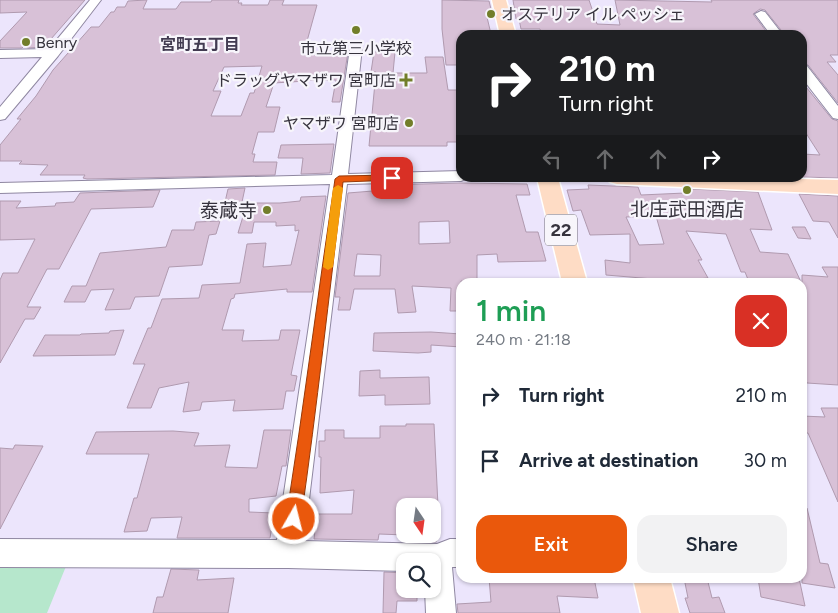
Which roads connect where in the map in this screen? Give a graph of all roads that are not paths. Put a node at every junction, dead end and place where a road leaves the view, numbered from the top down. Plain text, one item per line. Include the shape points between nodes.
1 (96, 0) edge
2 (499, 0) edge
3 (761, 14) dead end
4 (507, 30) edge
5 (773, 30) edge
6 (356, 48) dead end
7 (54, 53) junction
8 (0, 54) edge
9 (807, 75) edge
10 (838, 115) edge
11 (0, 116) edge
12 (456, 176) edge
13 (339, 179) junction
14 (548, 182) edge
15 (715, 182) edge
16 (838, 187) edge
17 (0, 188) edge
18 (574, 278) edge
19 (0, 553) edge
20 (288, 554) junction
21 (449, 555) edge
22 (653, 583) edge
23 (441, 613) edge
24 (660, 613) edge

1 - 7 street
2 - 4 main road
3 - 5 street
6 - 13 street
7 - 8 street
7 - 11 street
9 - 10 street
12 - 13 street
13 - 17 street
13 - 20 street
14 - 18 main road, 22
15 - 16 main road
19 - 20 street
20 - 21 street
21 - 23 street
22 - 24 main road

